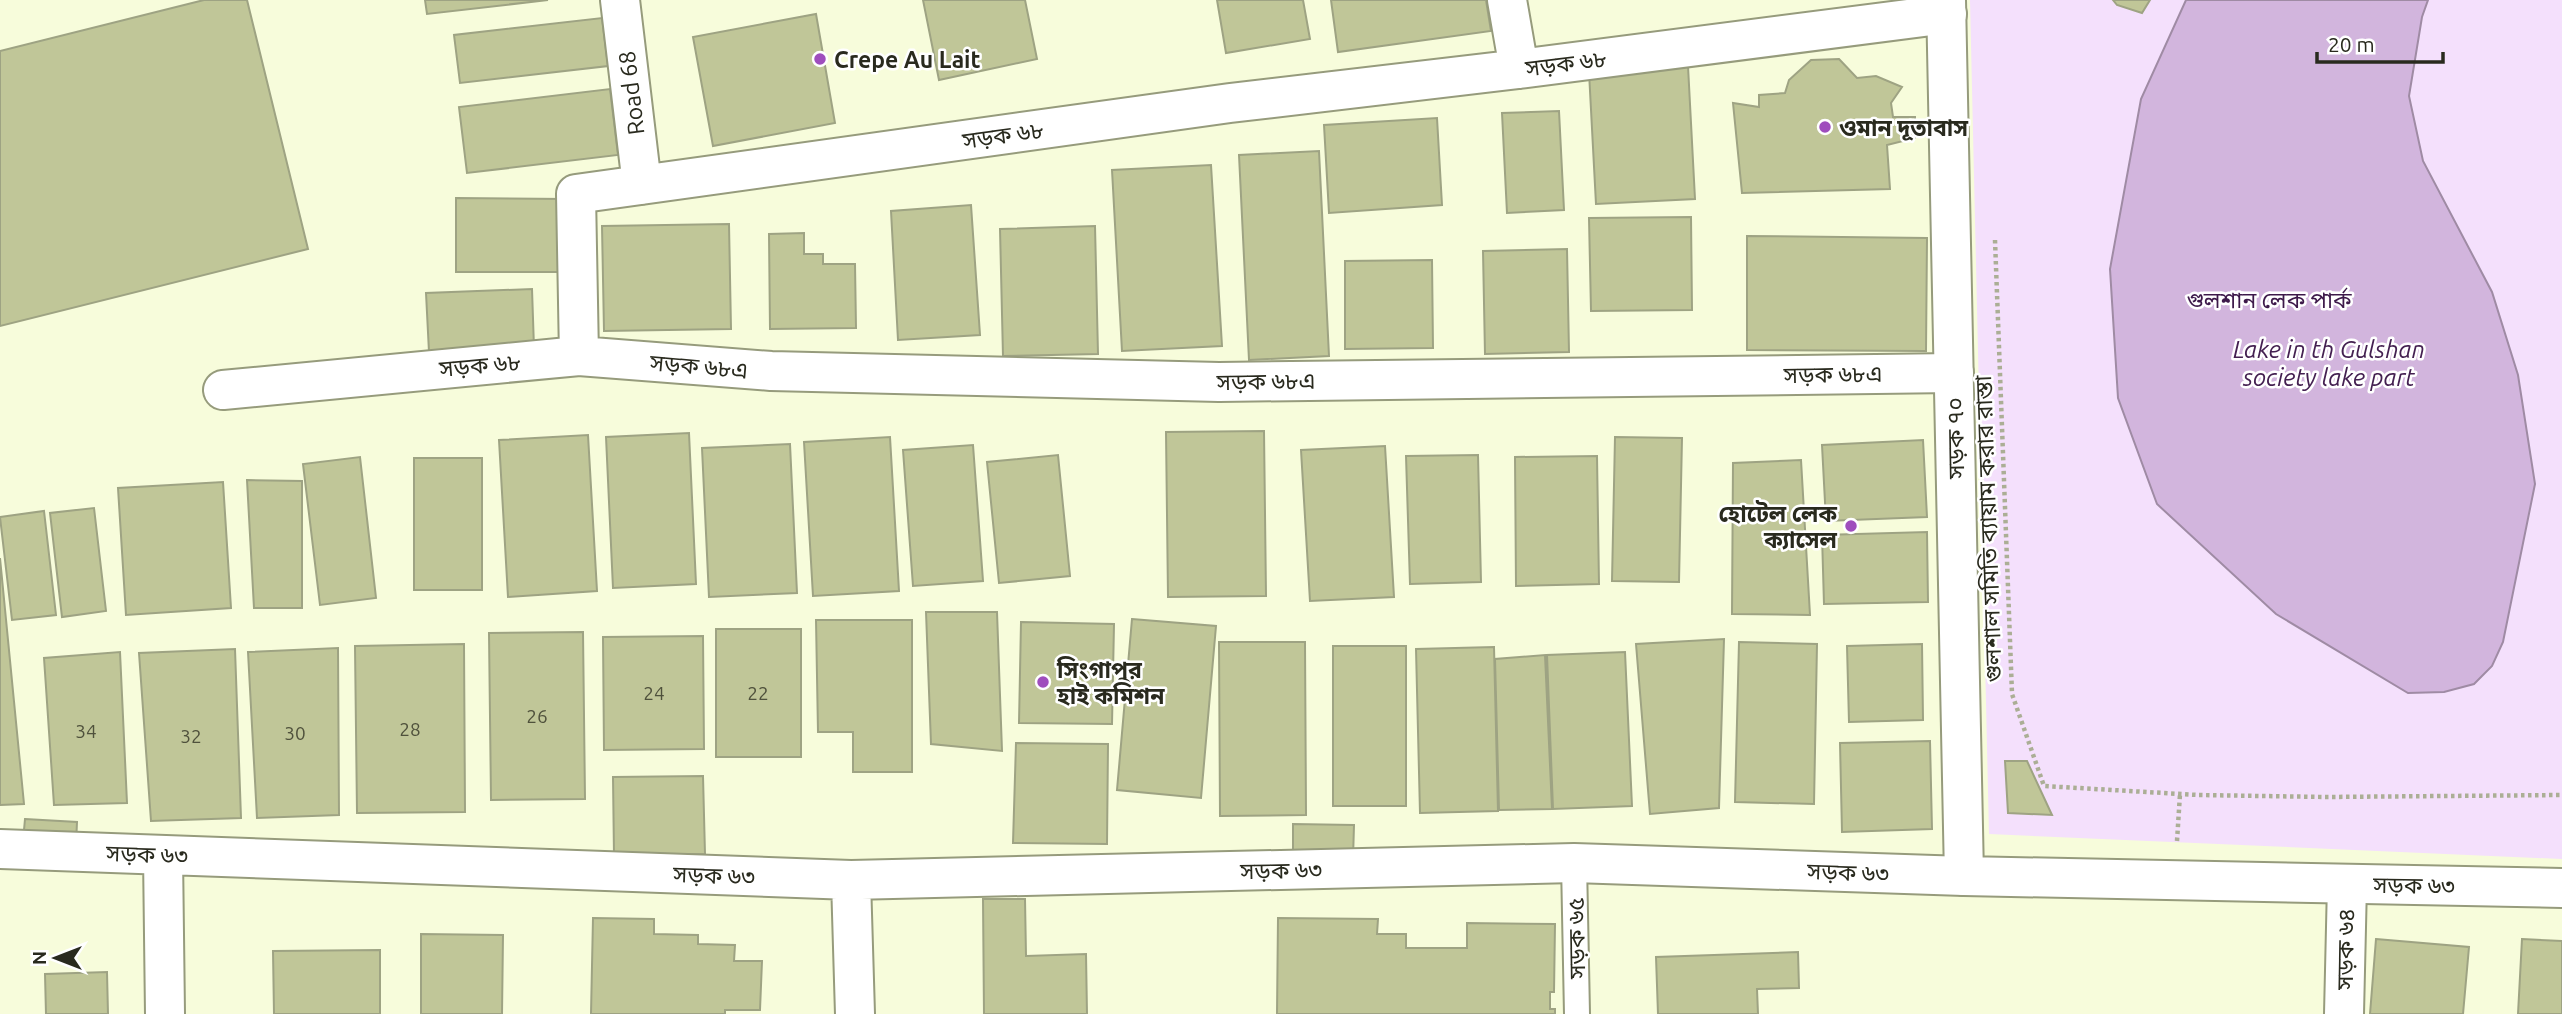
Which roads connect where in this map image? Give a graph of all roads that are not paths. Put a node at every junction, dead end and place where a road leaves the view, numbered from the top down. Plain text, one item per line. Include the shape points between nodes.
1 (620, 0) edge
2 (1507, 0) edge
3 (1946, 7) edge
4 (1519, 69) junction
5 (642, 186) junction
6 (579, 356) junction
7 (1954, 373) junction
8 (223, 390) dead end
9 (0, 849) edge
10 (163, 855) junction
11 (1574, 863) junction
12 (1964, 876) junction
13 (851, 880) junction
14 (2347, 884) junction
15 (2562, 888) edge
16 (165, 1014) edge
17 (855, 1014) edge
18 (1577, 1014) edge
19 (2344, 1014) edge

1 - 5 street, Road 68
2 - 4 street
3 - 4 street, সড়ক ৬৮
3 - 7 street, সড়ক ৭০
4 - 5 street, সড়ক ৬৮ via 1230,103
5 - 6 street, সড়ক ৬৮ via 576,194
6 - 7 street, সড়ক ৬৮এ via 771,371 1219,382
6 - 8 street, সড়ক ৬৮
7 - 12 street, সড়ক ৭০
9 - 10 street, সড়ক ৬৩
10 - 13 street, সড়ক ৬৩
10 - 16 street
11 - 12 street, সড়ক ৬৩
11 - 13 street, সড়ক ৬৩
11 - 18 lane, সড়ক ৬৫
12 - 14 street, সড়ক ৬৩
13 - 17 street
14 - 15 street, সড়ক ৬৩
14 - 19 street, সড়ক ৬৪

